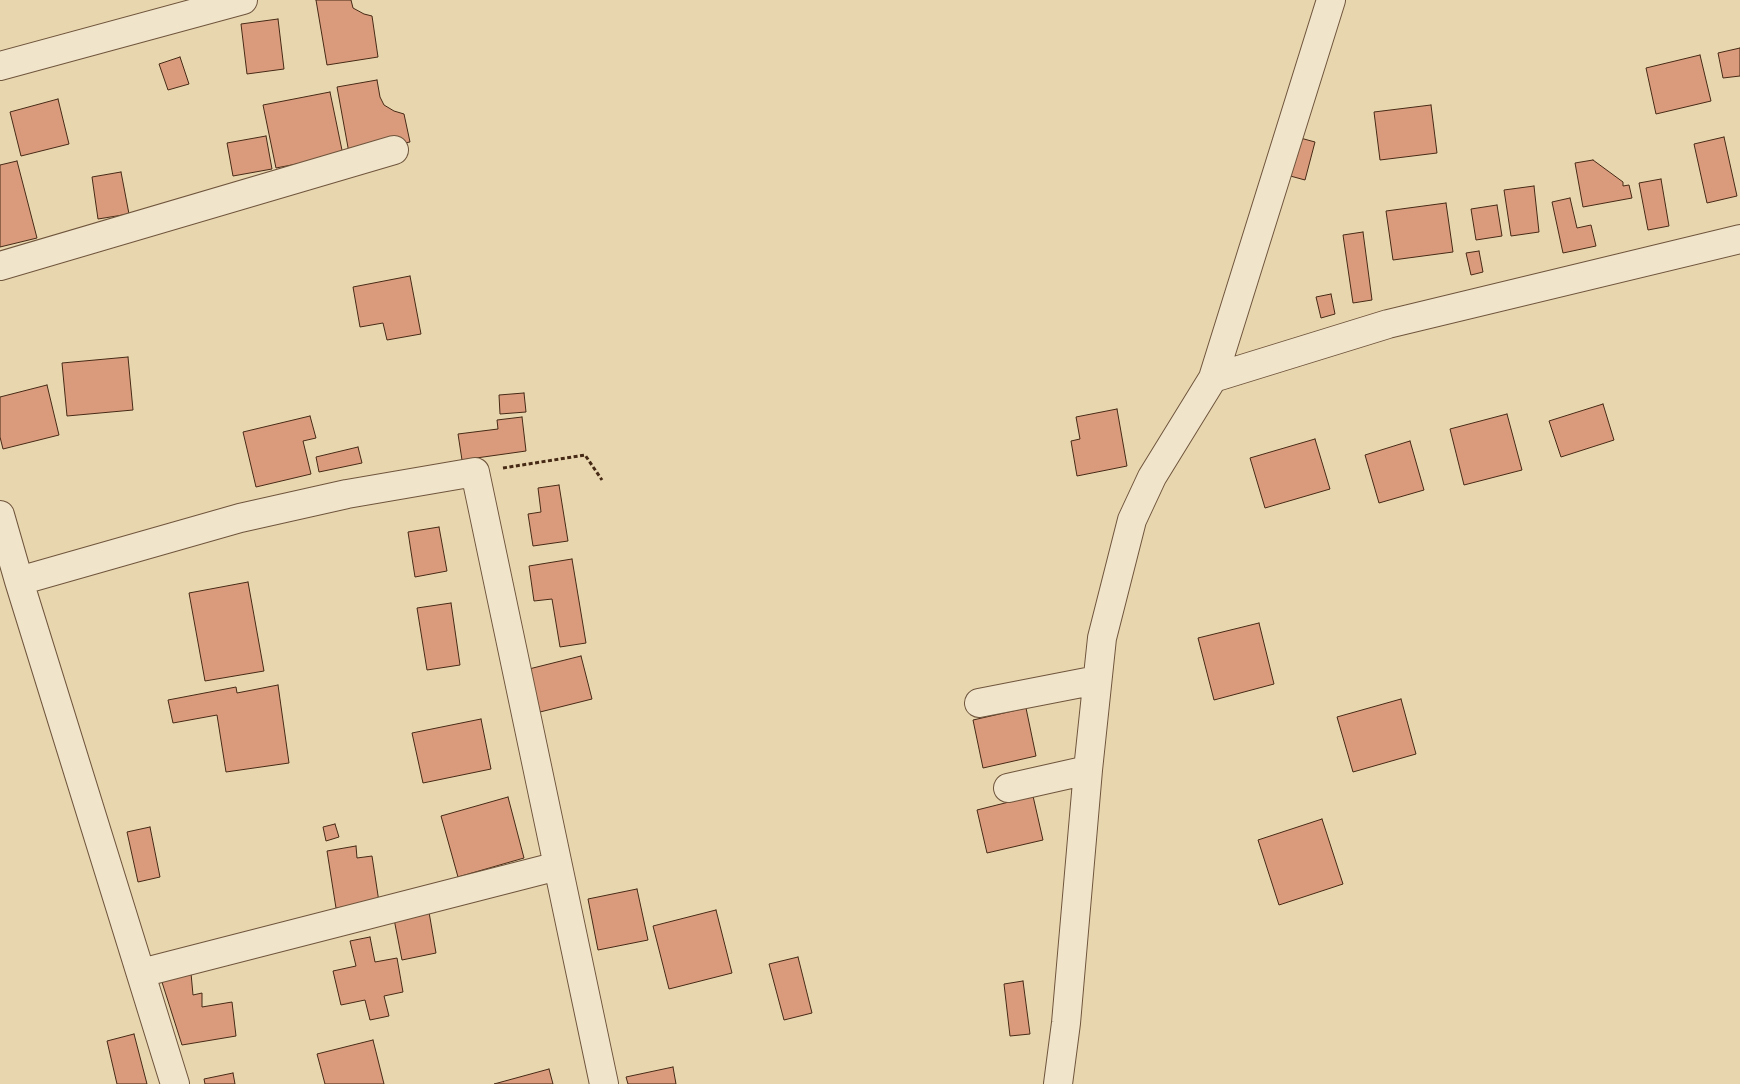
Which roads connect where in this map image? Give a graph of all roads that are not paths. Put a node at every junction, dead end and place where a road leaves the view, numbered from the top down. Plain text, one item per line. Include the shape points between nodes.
1 (243, 0) edge
2 (1331, 0) edge
3 (0, 66) edge
4 (394, 150) dead end
5 (1740, 239) edge
6 (0, 266) edge
7 (1213, 378) junction
8 (0, 514) edge
9 (19, 582) junction
10 (1097, 680) junction
11 (979, 703) dead end
12 (1088, 770) junction
13 (1008, 788) dead end
14 (558, 866) junction
15 (142, 973) junction
16 (175, 1084) edge
17 (604, 1084) edge
18 (1058, 1084) edge

1 - 3 street
2 - 7 street
4 - 6 street
5 - 7 street via 1388,324
7 - 10 street via 1152,477 1132,520 1102,638
8 - 9 street
9 - 14 street via 240,518 347,494 475,472
9 - 15 street
10 - 11 street
10 - 12 street
12 - 13 street
12 - 18 street
14 - 15 street
14 - 17 street
15 - 16 street

